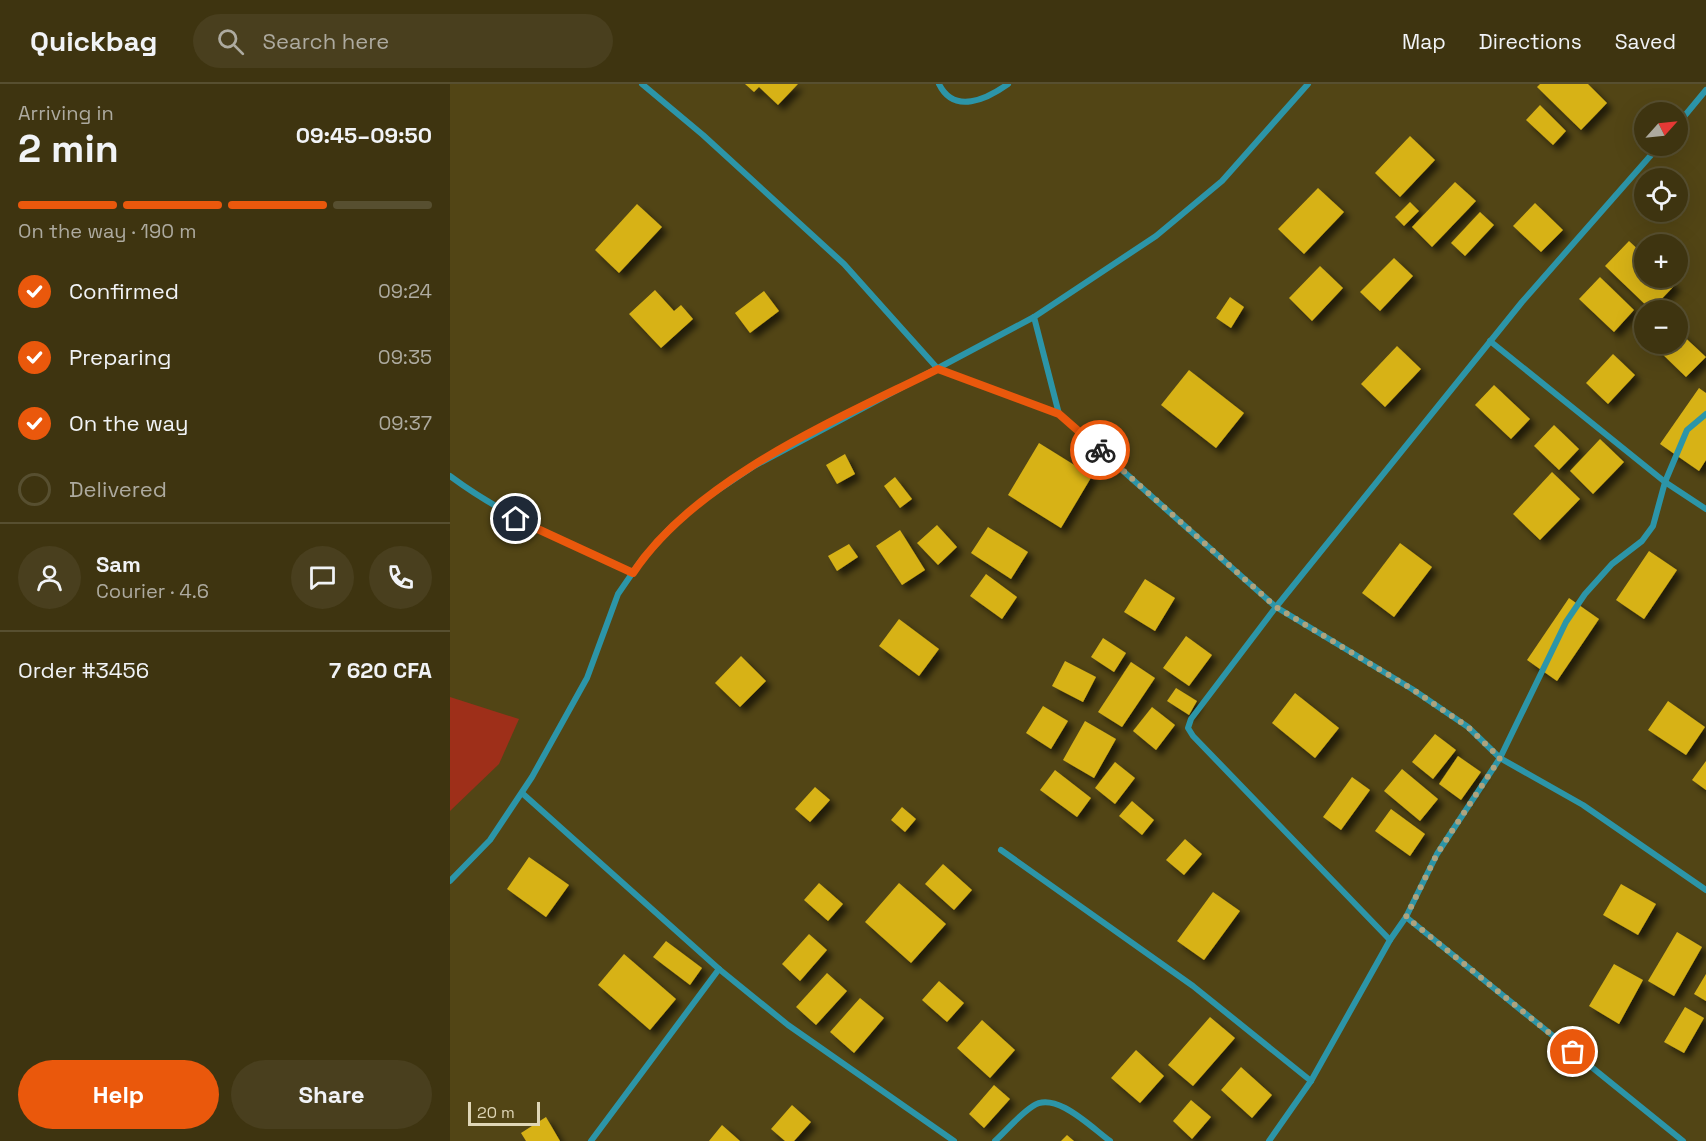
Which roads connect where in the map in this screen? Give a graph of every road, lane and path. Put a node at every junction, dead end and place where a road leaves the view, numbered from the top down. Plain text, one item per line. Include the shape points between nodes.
1 (642, 84) edge
2 (939, 84) edge
3 (1008, 84) edge
4 (1308, 84) edge
5 (1706, 90) edge
6 (1688, 112) edge
7 (1650, 156) edge
8 (1034, 317) junction
9 (1490, 341) junction
10 (938, 369) junction
11 (1059, 414) junction
12 (1706, 414) edge
13 (450, 476) edge
14 (1665, 482) junction
15 (1706, 509) edge
16 (633, 573) junction
17 (1276, 607) junction
18 (1500, 758) junction
19 (522, 793) junction
20 (1000, 850) dead end
21 (450, 881) edge
22 (1706, 890) edge
23 (1406, 917) junction
24 (1390, 940) junction
25 (719, 969) junction
26 (1311, 1081) junction
27 (591, 1141) edge
28 (954, 1141) edge
29 (995, 1141) edge
30 (1110, 1141) edge
31 (1269, 1141) edge
32 (1683, 1141) edge

1 - 10 street via 844,264
2 - 3 street via 948,98 958,102 975,102
4 - 8 street via 1222,181 1156,236
5 - 6 street
7 - 9 street
8 - 10 street
8 - 11 street
9 - 14 street
9 - 17 street
10 - 11 street
10 - 16 street via 746,471 668,530
11 - 17 street
12 - 14 street via 1687,430
13 - 16 street via 516,519
14 - 15 street
14 - 18 street via 1653,526 1585,594 1566,622
16 - 19 street via 618,594 572,708
17 - 18 street via 1412,689 1468,727
17 - 24 street via 1188,728
18 - 22 street via 1583,805
18 - 23 street via 1437,854
19 - 21 street via 490,840
19 - 25 street
20 - 26 street via 1193,986
23 - 24 street
23 - 32 street
24 - 26 street
25 - 27 street
25 - 28 street via 796,1031
26 - 31 street
29 - 30 street via 1035,1104 1048,1101 1061,1105

